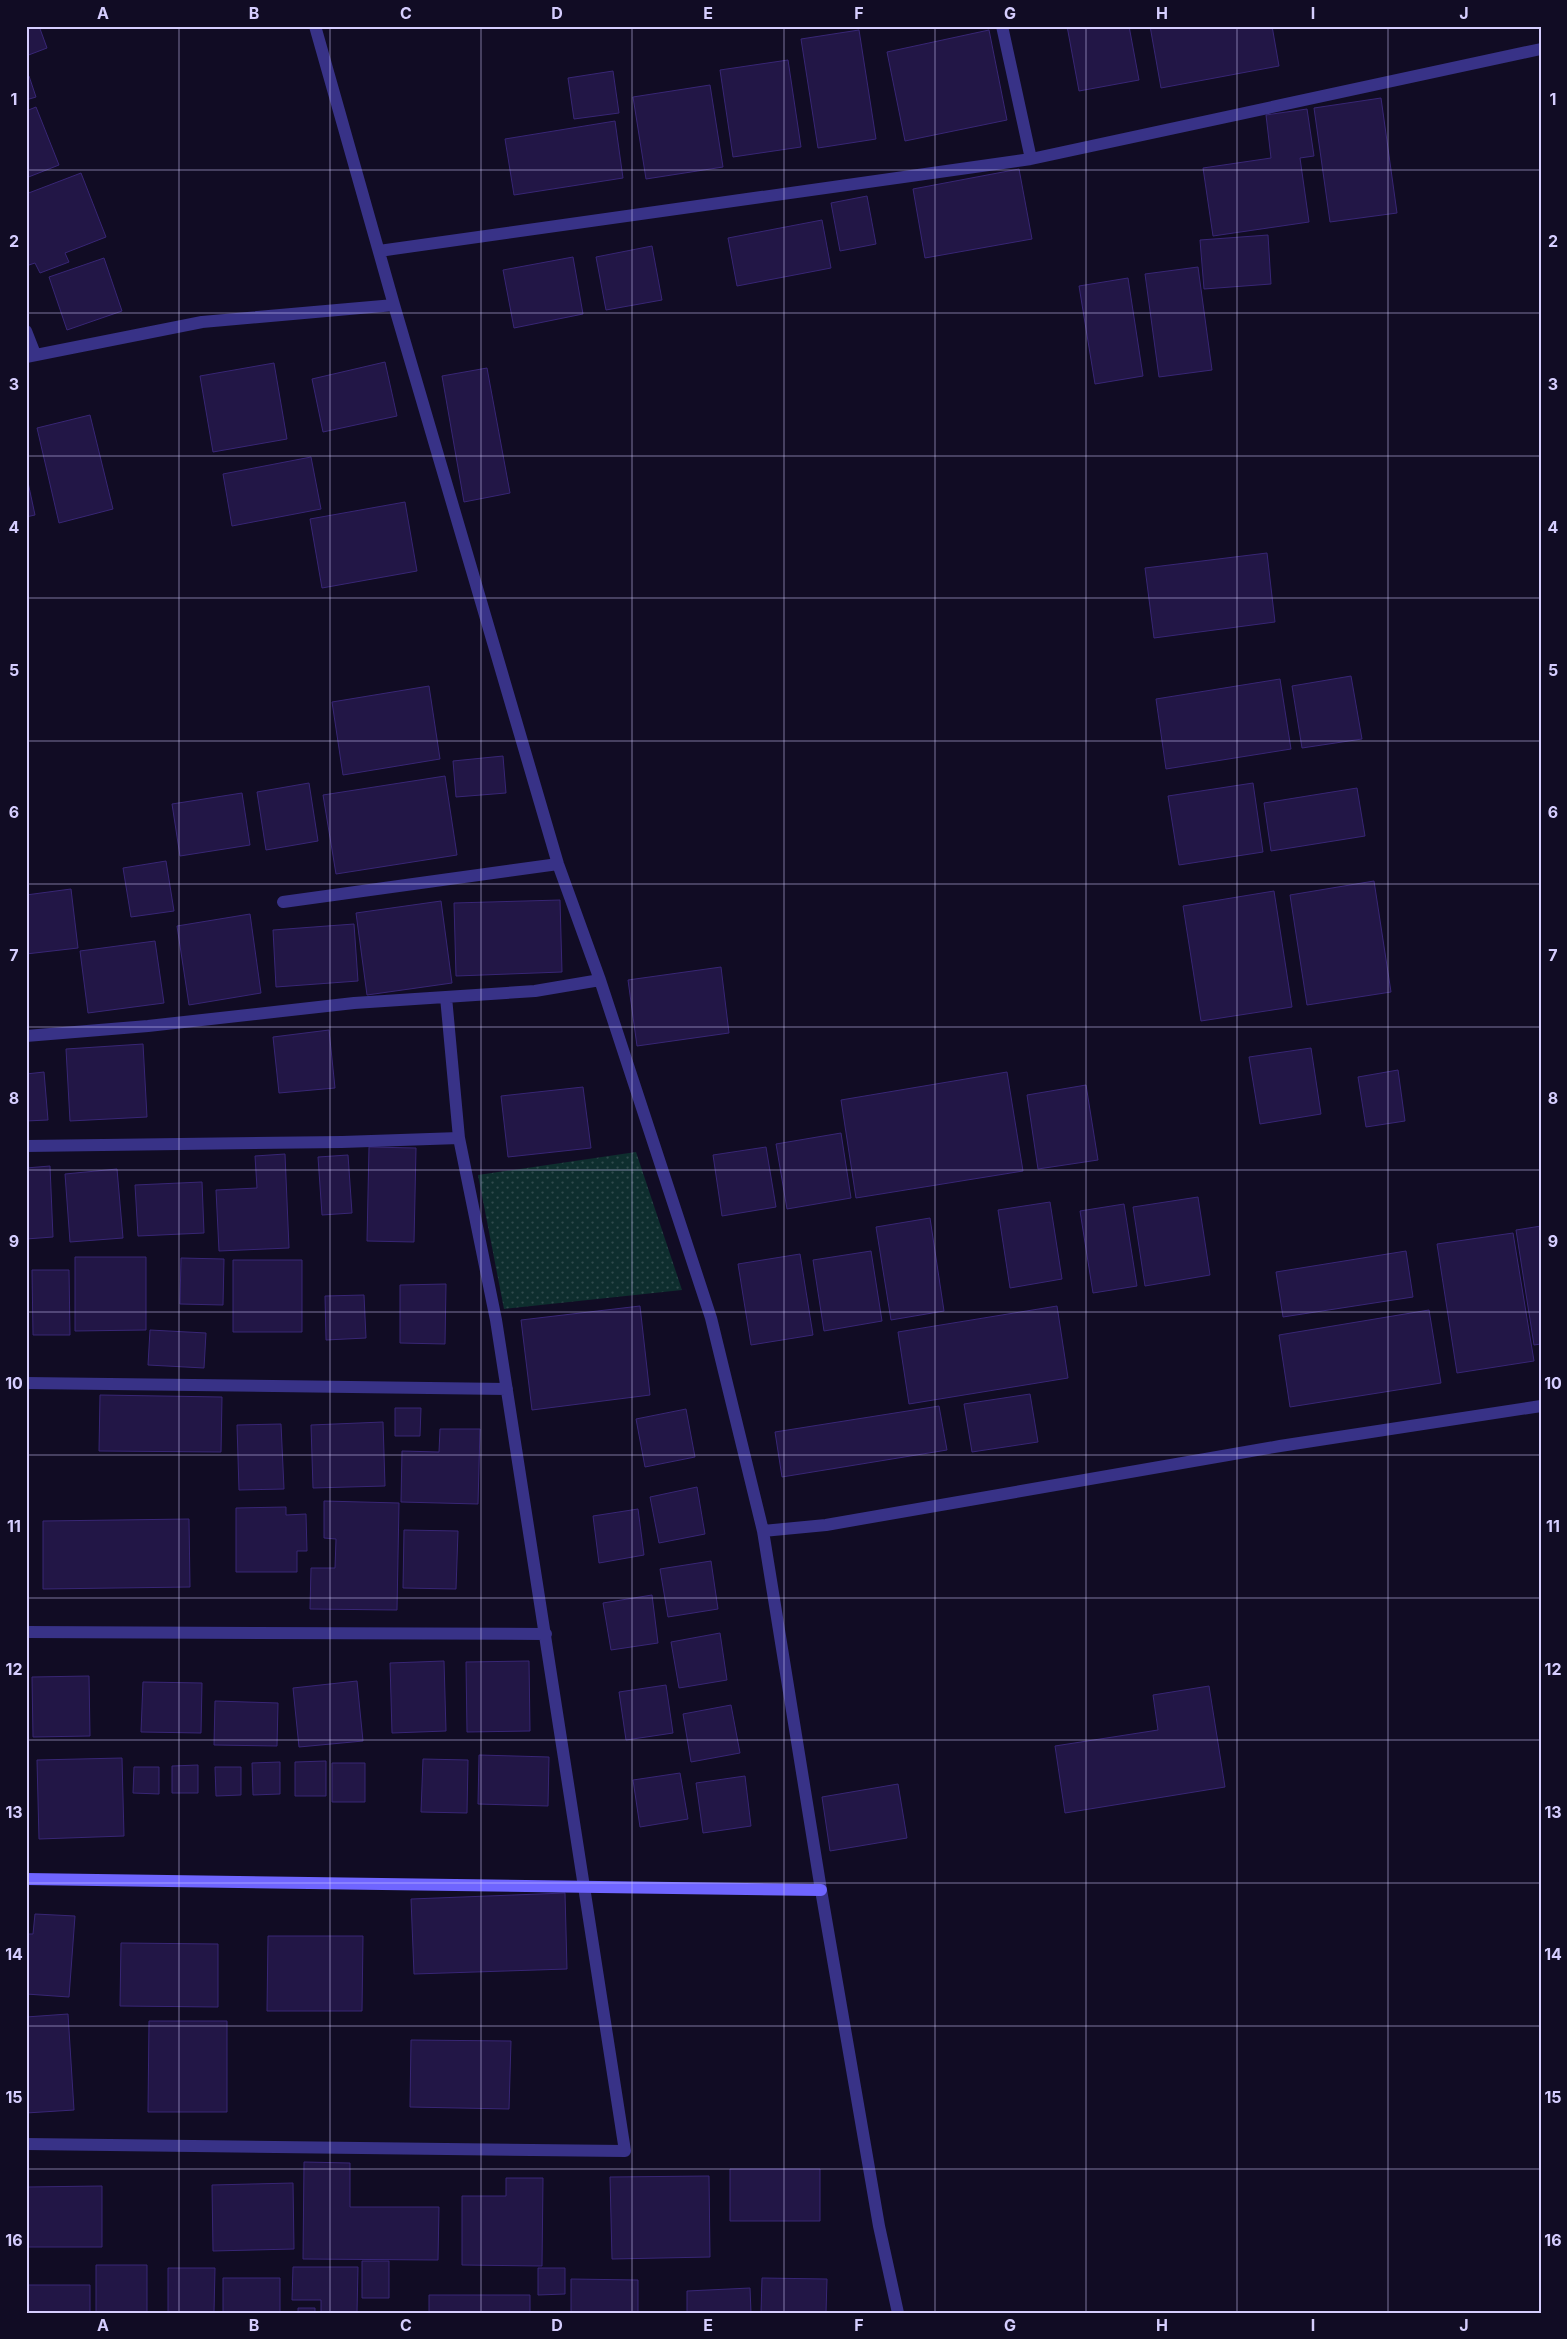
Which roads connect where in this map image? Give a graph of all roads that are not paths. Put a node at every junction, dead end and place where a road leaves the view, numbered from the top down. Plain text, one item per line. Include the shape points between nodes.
1 (315, 26) edge
2 (1002, 26) edge
3 (1541, 49) edge
4 (1031, 160) junction
5 (379, 252) junction
6 (394, 306) junction
7 (26, 332) edge
8 (31, 355) edge
9 (558, 864) junction
10 (284, 902) dead end
11 (600, 980) junction
12 (446, 997) junction
13 (26, 1036) edge
14 (459, 1138) junction
15 (26, 1146) edge
16 (26, 1383) edge
17 (507, 1389) junction
18 (1541, 1406) edge
19 (763, 1531) junction
20 (26, 1632) edge
21 (546, 1634) junction
22 (26, 1879) edge
23 (585, 1887) junction
24 (821, 1890) junction
25 (26, 2144) edge
26 (898, 2313) edge

1 - 5 street
2 - 4 street
3 - 4 street
4 - 5 street
5 - 6 street
6 - 8 street via 202,322
6 - 9 street
7 - 8 street
9 - 10 street
9 - 11 street
11 - 12 street via 535,991
11 - 19 street via 711,1318
12 - 13 street via 354,1003
12 - 14 street
14 - 15 street
14 - 17 street
16 - 17 street
17 - 21 street
18 - 19 street via 1280,1446 826,1525
19 - 24 street
20 - 21 street
21 - 23 street
22 - 23 street
23 - 24 street
23 - 25 street via 625,2151
24 - 26 street via 879,2226

